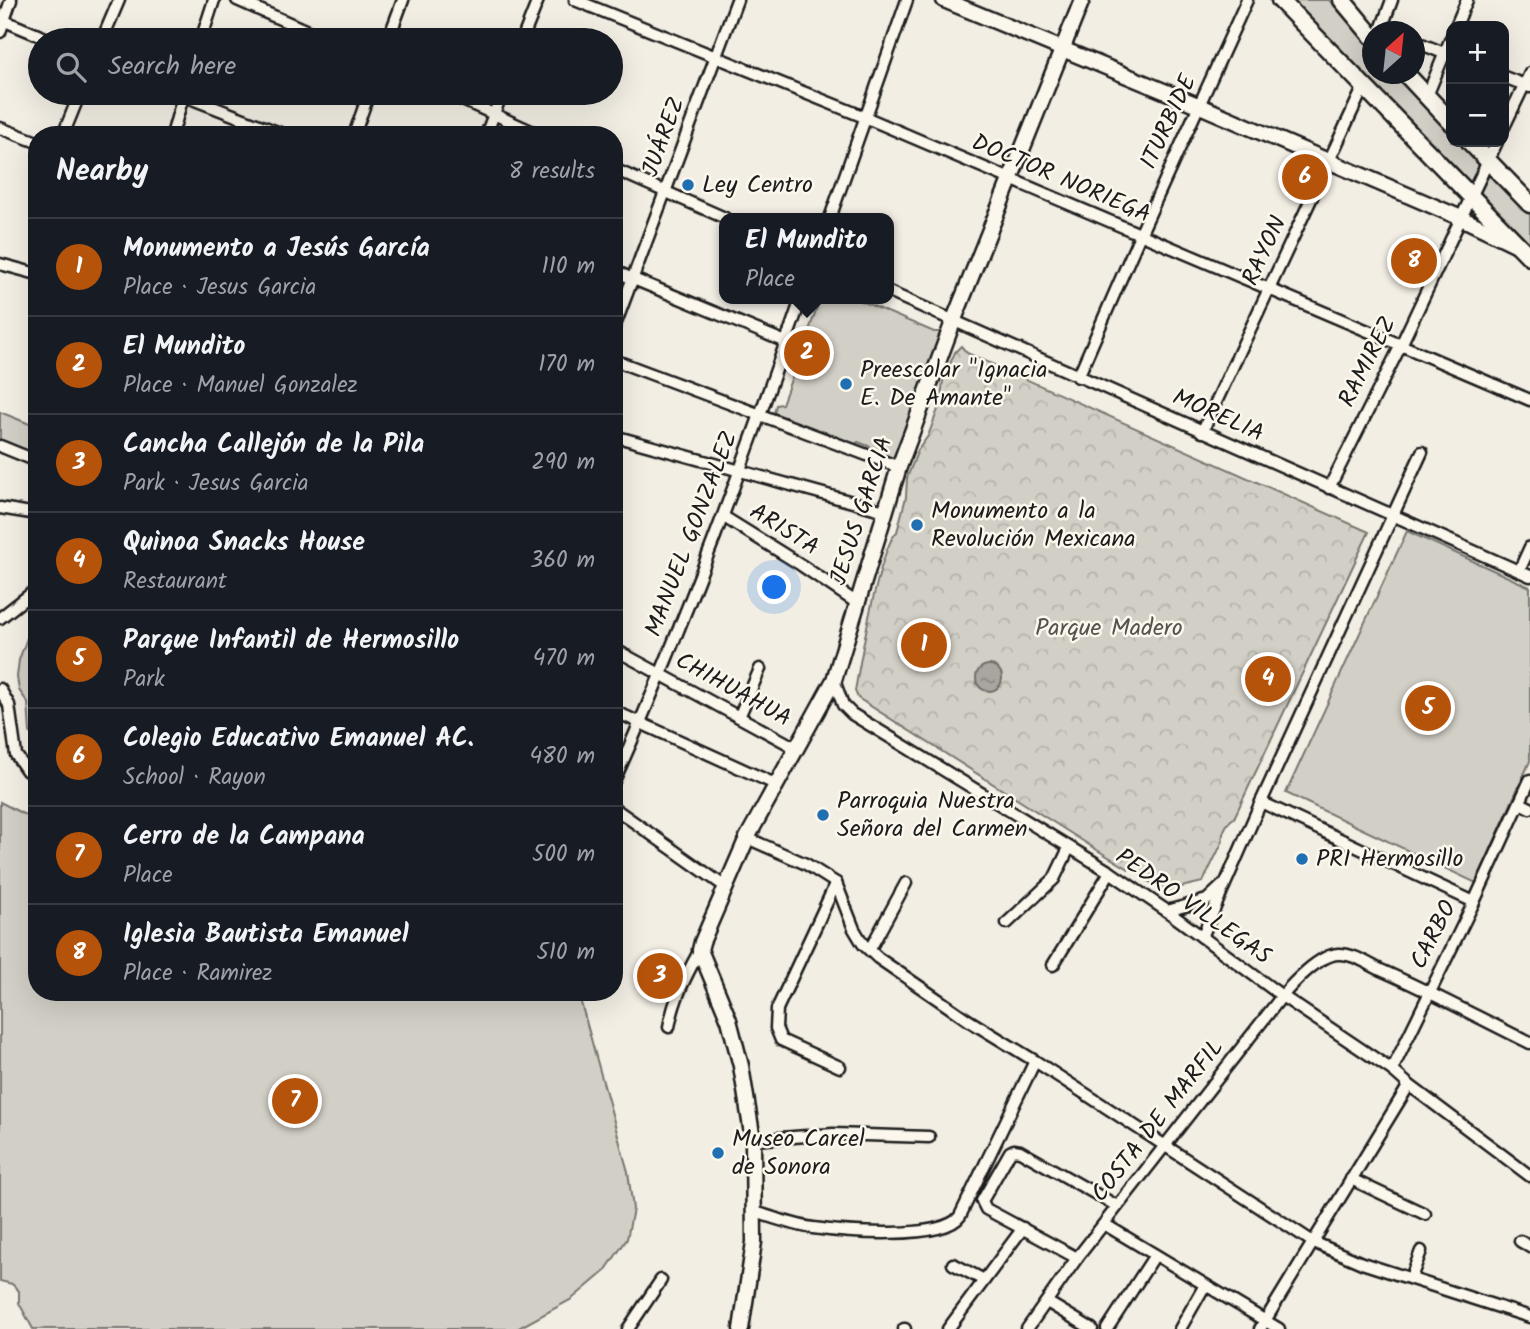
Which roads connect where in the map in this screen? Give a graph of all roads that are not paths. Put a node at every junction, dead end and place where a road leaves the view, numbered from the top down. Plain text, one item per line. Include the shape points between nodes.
1 (11, 0) edge
2 (118, 0) edge
3 (214, 0) edge
4 (237, 0) edge
5 (403, 0) edge
6 (538, 0) edge
7 (575, 0) edge
8 (737, 0) edge
9 (907, 0) edge
10 (944, 0) edge
11 (1082, 0) edge
12 (1247, 0) edge
13 (1280, 0) edge
14 (1342, 0) edge
15 (1392, 0) edge
16 (1467, 0) edge
17 (2, 20) edge
18 (1366, 21) edge
19 (1383, 21) edge
20 (1458, 21) edge
21 (107, 28) edge
22 (205, 28) edge
23 (301, 28) edge
24 (392, 28) edge
25 (527, 28) edge
26 (28, 31) edge
27 (0, 32) edge
28 (1425, 45) edge
29 (1063, 49) junction
30 (1446, 54) edge
31 (716, 57) junction
32 (1446, 59) edge
33 (1530, 73) edge
34 (1509, 79) edge
35 (1416, 84) edge
36 (1364, 86) junction
37 (1527, 86) edge
38 (1427, 96) junction
39 (75, 105) edge
40 (179, 105) edge
41 (210, 105) edge
42 (365, 105) edge
43 (475, 105) edge
44 (497, 105) edge
45 (1200, 106) junction
46 (494, 113) junction
47 (1446, 117) edge
48 (867, 118) junction
49 (1509, 118) edge
50 (67, 126) edge
51 (174, 126) edge
52 (262, 126) edge
53 (357, 126) edge
54 (489, 126) edge
55 (521, 126) edge
56 (0, 128) edge
57 (28, 139) edge
58 (1474, 147) edge
59 (1495, 147) edge
60 (1488, 161) junction
61 (1329, 162) junction
62 (623, 173) edge
63 (1010, 181) junction
64 (666, 193) junction
65 (1471, 197) junction
66 (1530, 204) edge
67 (832, 213) edge
68 (719, 215) edge
69 (1461, 218) junction
70 (1140, 235) junction
71 (1518, 245) junction
72 (1530, 257) edge
73 (0, 264) edge
74 (28, 272) edge
75 (623, 275) edge
76 (632, 279) junction
77 (1271, 289) junction
78 (894, 294) edge
79 (623, 304) edge
80 (799, 304) edge
81 (953, 322) junction
82 (786, 342) junction
83 (1401, 345) junction
84 (623, 363) edge
85 (1079, 377) junction
86 (1530, 400) edge
87 (760, 415) junction
88 (1202, 432) junction
89 (623, 439) edge
90 (0, 446) edge
91 (1422, 452) dead end
92 (28, 457) edge
93 (899, 467) junction
94 (740, 472) junction
95 (1329, 488) junction
96 (0, 508) edge
97 (885, 511) junction
98 (28, 513) edge
99 (1393, 516) junction
100 (724, 517) junction
101 (1530, 547) edge
102 (1519, 571) junction
103 (1530, 576) edge
104 (28, 596) edge
105 (857, 603) junction
106 (0, 618) edge
107 (623, 654) edge
108 (760, 669) dead end
109 (660, 674) junction
110 (834, 680) junction
111 (0, 689) edge
112 (623, 715) edge
113 (739, 717) junction
114 (641, 722) junction
115 (796, 748) junction
116 (623, 761) edge
117 (27, 771) dead end
118 (1530, 780) edge
119 (775, 784) junction
120 (1261, 802) junction
121 (1520, 803) junction
122 (1530, 808) edge
123 (623, 814) edge
124 (747, 838) junction
125 (1069, 848) junction
126 (1110, 872) junction
127 (836, 883) junction
128 (906, 883) dead end
129 (1225, 884) junction
130 (727, 888) junction
131 (1474, 902) junction
132 (1167, 911) junction
133 (1007, 923) dead end
134 (1202, 937) junction
135 (870, 949) junction
136 (700, 950) junction
137 (1053, 965) dead end
138 (1429, 992) junction
139 (1282, 996) junction
140 (669, 1027) dead end
141 (1530, 1043) edge
142 (1035, 1061) junction
143 (840, 1067) dead end
144 (1392, 1070) junction
145 (1409, 1085) junction
146 (929, 1137) dead end
147 (754, 1140) junction
148 (1165, 1146) junction
149 (1530, 1176) edge
150 (1351, 1179) junction
151 (1117, 1206) junction
152 (755, 1212) junction
153 (1425, 1214) dead end
154 (1104, 1224) junction
155 (1023, 1228) junction
156 (1520, 1241) dead end
157 (1313, 1242) junction
158 (1530, 1247) edge
159 (1421, 1251) dead end
160 (1155, 1255) junction
161 (1077, 1258) junction
162 (953, 1264) dead end
163 (1411, 1278) junction
164 (661, 1280) dead end
165 (984, 1280) junction
166 (1205, 1285) junction
167 (1047, 1302) junction
168 (1530, 1317) edge
169 (1263, 1325) edge
170 (628, 1329) edge
171 (741, 1329) edge
172 (947, 1329) edge
173 (1027, 1329) edge
174 (1092, 1329) edge
175 (1107, 1329) edge
176 (1180, 1329) edge
177 (1279, 1329) edge

1 - 17 street
2 - 21 street
3 - 22 street
4 - 23 street
5 - 24 street
6 - 25 street
7 - 31 street, DOCTOR NORIEGA
8 - 31 street, JUÁREZ
9 - 48 street
10 - 29 street
11 - 29 street, JESUS GARCIA
12 - 45 street, ITURBIDE
13 - 36 main road
14 - 18 main road
15 - 19 street
16 - 20 street
17 - 26 street
17 - 27 street
28 - 30 street
29 - 45 street
29 - 63 street, JESUS GARCIA
31 - 48 street, DOCTOR NORIEGA
31 - 64 street, JUÁREZ
32 - 38 street
33 - 37 street
34 - 37 street
35 - 38 main road
36 - 61 street, RAYON
36 - 65 main road
37 - 49 street
38 - 47 main road
39 - 50 street
40 - 51 street
41 - 52 street
42 - 53 street
43 - 46 street
44 - 46 street
45 - 61 street
45 - 70 street, ITURBIDE
46 - 54 street
46 - 55 street
48 - 63 street, DOCTOR NORIEGA
48 - 67 street
56 - 57 street
58 - 60 main road
59 - 60 street, RAMIREZ
60 - 65 street, RAMIREZ
60 - 66 main road
61 - 69 street
61 - 77 street, RAYON
62 - 64 street
63 - 70 street, DOCTOR NORIEGA
63 - 81 street, JESUS GARCIA
64 - 68 street
64 - 76 street, JUÁREZ
65 - 69 street, RAMIREZ
65 - 71 main road
69 - 71 street
69 - 83 street, RAMIREZ
70 - 77 street, DOCTOR NORIEGA
70 - 85 street, ITURBIDE
71 - 72 main road
73 - 74 street
75 - 76 street
76 - 79 street, JUÁREZ
76 - 82 street
77 - 83 street, DOCTOR NORIEGA
77 - 88 street, RAYON
78 - 81 street, MORELIA
80 - 82 street, MANUEL GONZALEZ
81 - 85 street, MORELIA
81 - 93 street, JESUS GARCIA
82 - 87 street, MANUEL GONZALEZ
83 - 86 street, DOCTOR NORIEGA
83 - 95 street, RAMIREZ
84 - 87 street
85 - 88 street, MORELIA
87 - 93 street
87 - 94 street, MANUEL GONZALEZ
88 - 95 street, MORELIA
89 - 94 street
90 - 92 street
91 - 99 street
93 - 97 street, JESUS GARCIA
94 - 97 street
94 - 100 street, MANUEL GONZALEZ
95 - 99 street, MORELIA
96 - 98 street
97 - 105 street, JESUS GARCIA
99 - 102 street, MORELIA
99 - 120 street
100 - 105 street, ARISTA
100 - 109 street, MANUEL GONZALEZ
101 - 102 street
102 - 103 street, MORELIA
104 - 106 street
105 - 110 street, JESUS GARCIA
107 - 109 street, CHIHUAHUA
108 - 113 street
109 - 113 street, CHIHUAHUA
109 - 114 street, MANUEL GONZALEZ
110 - 115 street, JESUS GARCIA
110 - 125 street, PEDRO VILLEGAS via 843,705 852,714
111 - 117 street via 9,705 16,755
112 - 114 street
113 - 115 street, CHIHUAHUA
114 - 116 street, MANUEL GONZALEZ
114 - 119 street
115 - 119 street, JESUS GARCIA
118 - 121 street, CARBO
119 - 124 street, JESUS GARCIA
120 - 129 street
120 - 131 street
121 - 122 street
121 - 131 street, CARBO
123 - 130 street
124 - 127 street
124 - 130 street, JESUS GARCIA
125 - 126 street, PEDRO VILLEGAS
125 - 133 street via 1054,879
126 - 132 street, PEDRO VILLEGAS
126 - 137 street
127 - 135 street via 854,929
127 - 143 street via 777,1009 776,1028 781,1040
128 - 135 street
129 - 132 street via 1207,900
129 - 134 street
130 - 136 street, JESUS GARCIA
131 - 138 street, CARBO
132 - 134 street, PEDRO VILLEGAS
134 - 139 street, PEDRO VILLEGAS
135 - 142 street via 909,980
136 - 140 street via 685,974
136 - 147 street via 729,1020
138 - 139 street, COSTA DE MARFIL via 1356,958 1337,954 1307,971
138 - 141 street
138 - 144 street, CARBO
139 - 144 street, PEDRO VILLEGAS
139 - 148 street, COSTA DE MARFIL
142 - 148 street
142 - 152 street via 960,1216 951,1225 860,1233 810,1228
144 - 145 street, PEDRO VILLEGAS
145 - 149 street, PEDRO VILLEGAS
145 - 150 street
146 - 147 street via 833,1134
147 - 152 street
148 - 151 street, COSTA DE MARFIL
148 - 157 street
150 - 153 street
150 - 157 street
151 - 154 street, COSTA DE MARFIL
151 - 155 street via 1014,1150 982,1201 986,1209
152 - 171 street
154 - 160 street
154 - 161 street, COSTA DE MARFIL
155 - 161 street
155 - 165 street
156 - 158 street
157 - 163 street
157 - 169 street
159 - 163 street
160 - 166 street
160 - 175 street
161 - 167 street, COSTA DE MARFIL
162 - 165 street
163 - 168 street
164 - 170 street
165 - 172 street
166 - 169 street
166 - 176 street
167 - 173 street, COSTA DE MARFIL
167 - 174 street
169 - 177 street

